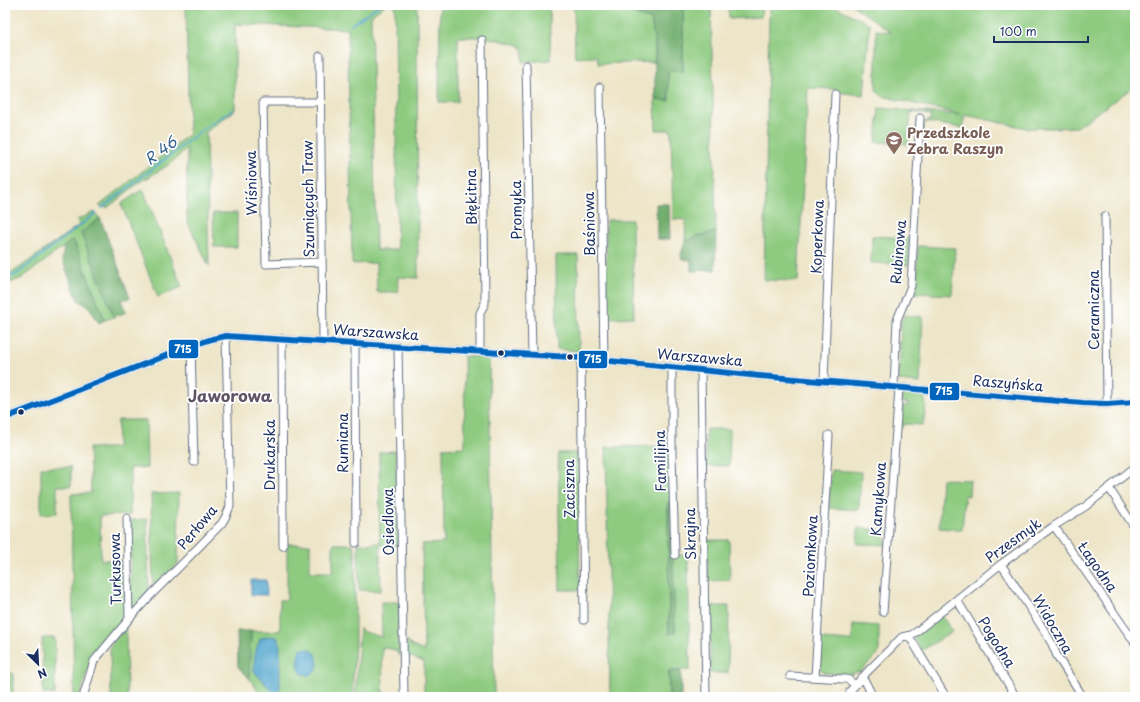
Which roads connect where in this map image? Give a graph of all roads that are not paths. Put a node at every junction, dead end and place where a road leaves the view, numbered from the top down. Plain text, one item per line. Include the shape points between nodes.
1 (482, 40) dead end
2 (320, 56) dead end
3 (526, 65) dead end
4 (600, 88) dead end
5 (835, 94) dead end
6 (320, 102) junction
7 (920, 118) dead end
8 (1105, 216) dead end
9 (322, 262) junction
10 (226, 336) junction
11 (282, 339) junction
12 (323, 341) junction
13 (355, 343) junction
14 (191, 346) junction
15 (398, 346) junction
16 (480, 351) junction
17 (532, 354) junction
18 (581, 358) junction
19 (604, 360) junction
20 (672, 368) junction
21 (701, 370) junction
22 (760, 376) joint
23 (824, 381) junction
24 (897, 387) junction
25 (1135, 402) edge
26 (1107, 404) junction
27 (5, 418) edge
28 (829, 436) dead end
29 (194, 462) dead end
30 (1135, 467) edge
31 (1109, 488) junction
32 (127, 518) dead end
33 (1054, 526) junction
34 (1135, 528) edge
35 (356, 543) dead end
36 (283, 546) dead end
37 (675, 555) dead end
38 (1002, 564) junction
39 (956, 600) junction
40 (883, 612) dead end
41 (129, 619) junction
42 (584, 620) dead end
43 (909, 636) junction
44 (1135, 643) edge
45 (790, 676) dead end
46 (815, 677) junction
47 (861, 678) junction
48 (855, 685) junction
49 (850, 691) dead end
50 (83, 697) edge
51 (404, 697) edge
52 (706, 697) edge
53 (873, 697) edge
54 (946, 697) edge
55 (1016, 697) edge
56 (1083, 697) edge

1 - 16 street, Błękitna via 485,303 480,313
2 - 6 street, Szumiących Traw
3 - 17 street, Promyka
4 - 19 street, Baśniowa
5 - 23 street, Koperkowa
6 - 9 street, Szumiących Traw
6 - 9 street, Wiśniowa via 263,102 266,264
7 - 24 street, Rubinowa via 911,286 897,320
8 - 26 street, Ceramiczna
9 - 12 street, Szumiących Traw
10 - 11 street, Warszawska
10 - 14 street, Warszawska
10 - 41 street, Perłowa via 229,510 210,535
11 - 12 street, Warszawska
11 - 36 street, Drukarska
12 - 13 street, Warszawska
13 - 15 street, Warszawska
13 - 35 street, Rumiana
14 - 27 street, Warszawska
14 - 29 street
15 - 16 street, Warszawska
15 - 51 street, Osiedlowa
16 - 17 street, Warszawska
17 - 18 street, Warszawska
18 - 19 street, Warszawska
18 - 42 street, Zaciszna
19 - 20 street, Warszawska
20 - 21 street, Warszawska
20 - 37 street, Familijna
21 - 22 street, Warszawska
21 - 52 street, Skrajna
22 - 23 street, Raszyńska
23 - 24 street, Raszyńska
24 - 26 street, Raszyńska
24 - 40 street, Kamykowa
25 - 26 street, Raszyńska
28 - 46 street, Poziomkowa
30 - 31 street, Przesmyk
31 - 33 street, Przesmyk
31 - 34 street
32 - 41 street, Turkusowa
33 - 38 street, Przesmyk
33 - 44 street, Łagodna
38 - 39 street, Przesmyk
38 - 56 street, Widoczna
39 - 43 street, Przesmyk
39 - 55 street, Pogodna
41 - 50 street, Perłowa via 94,661
43 - 47 street, Przesmyk via 902,638
43 - 54 street
45 - 46 street
46 - 48 street via 848,679
47 - 48 street, Przesmyk
47 - 53 street
48 - 49 street, Przesmyk

